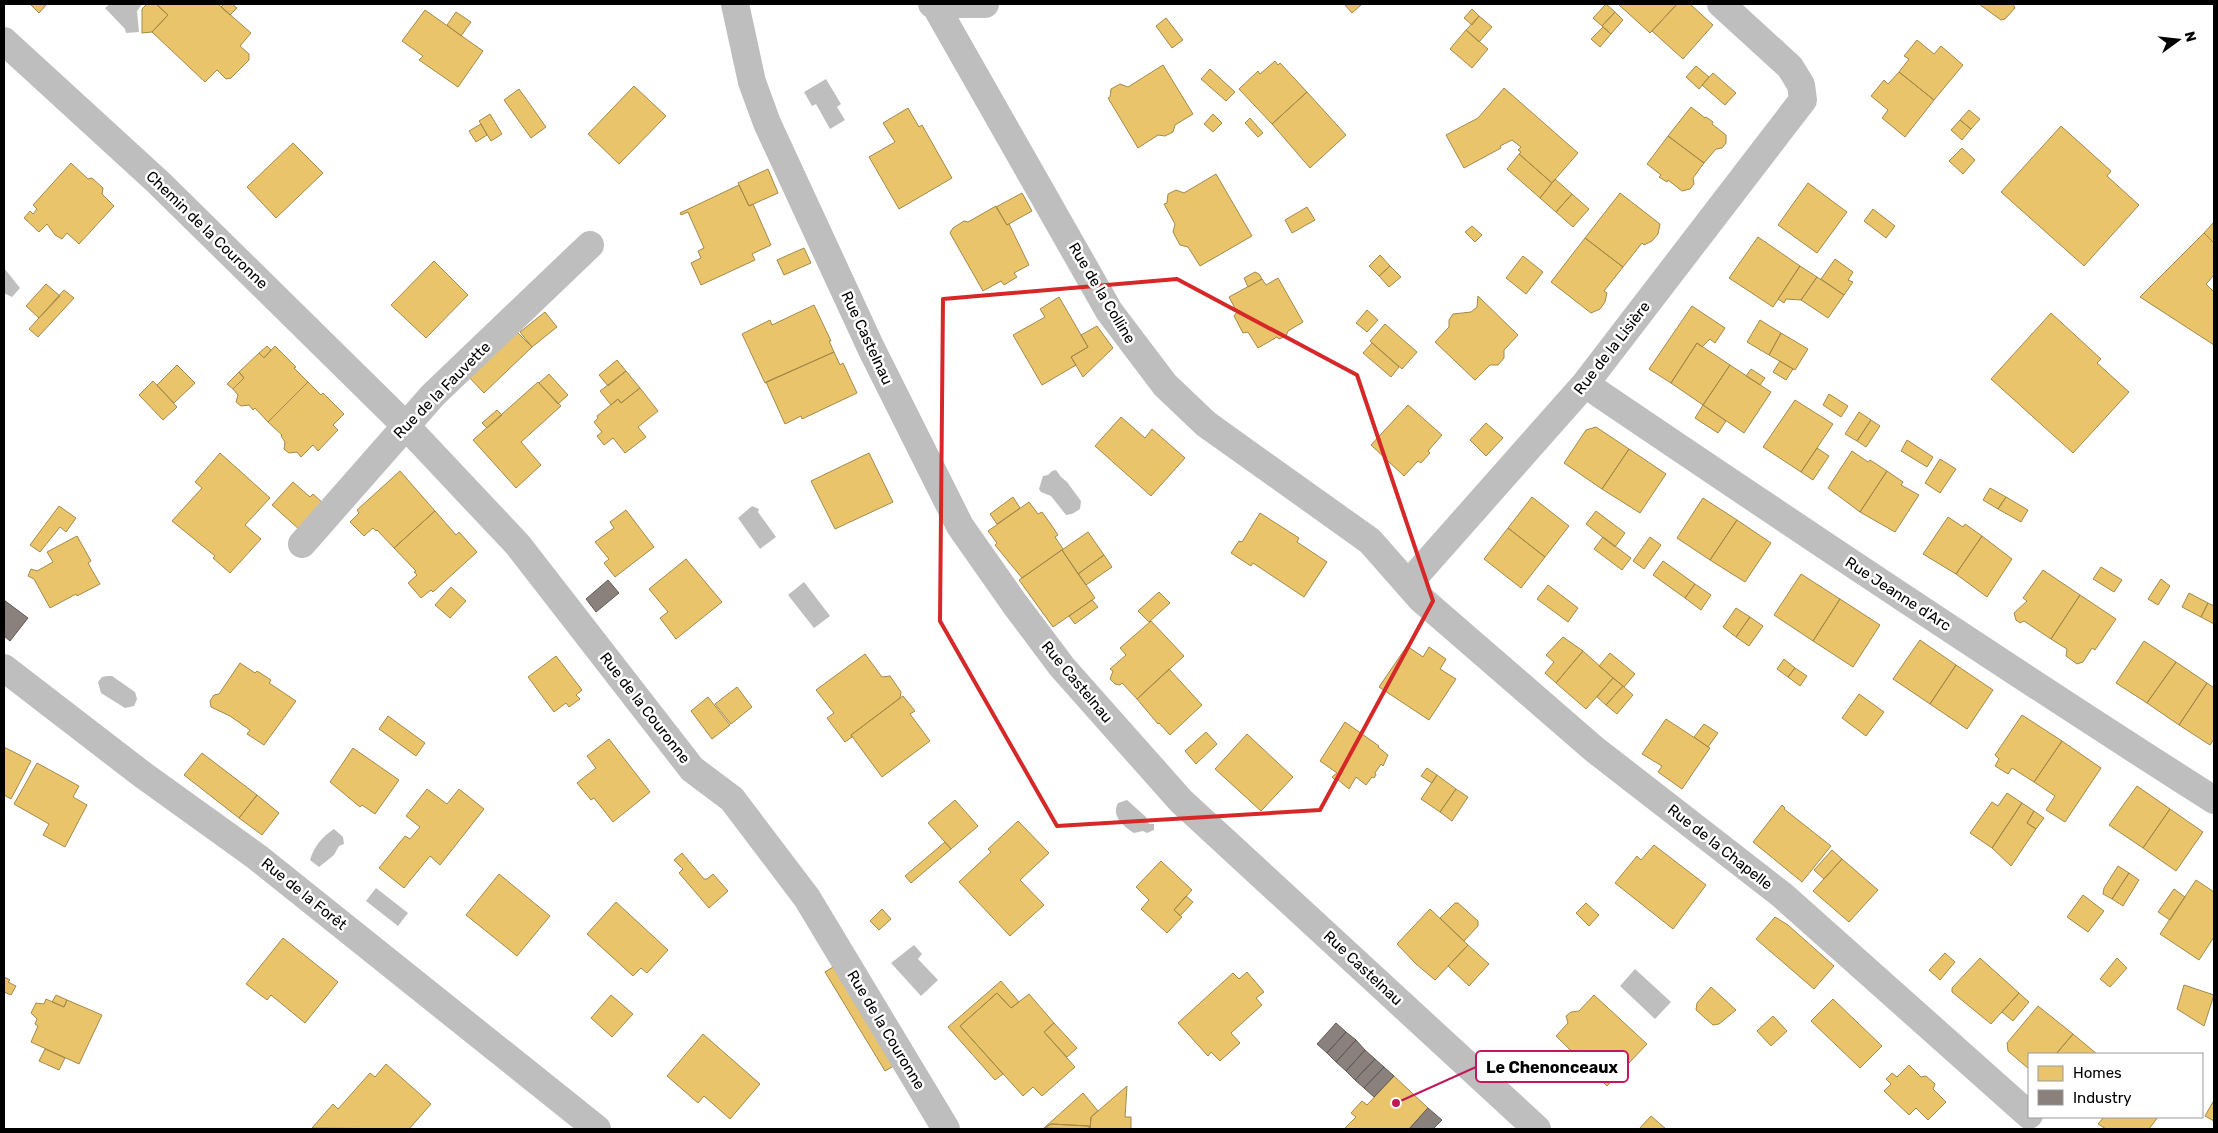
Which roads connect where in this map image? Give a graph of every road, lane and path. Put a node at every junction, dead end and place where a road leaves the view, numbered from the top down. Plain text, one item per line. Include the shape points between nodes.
1 (736, 4) edge
2 (933, 4) edge
3 (986, 4) edge
4 (1721, 4) edge
5 (4, 41) edge
6 (590, 245) dead end
7 (1585, 384) junction
8 (405, 425) junction
9 (302, 544) dead end
10 (1408, 584) junction
11 (4, 668) edge
12 (2214, 800) edge
13 (2028, 1114) edge
14 (2033, 1118) edge
15 (597, 1129) edge
16 (946, 1129) edge
17 (1537, 1129) edge
18 (2047, 1129) edge

1 - 17 street, Rue Castelnau via 752,82 767,123 871,348 960,526 1062,667 1181,801
2 - 3 street
2 - 10 street, Rue de la Colline via 1109,311 1164,385 1206,424 1370,541
4 - 7 street, Rue de la Lisière via 1790,67 1801,85 1803,100
5 - 8 street, Chemin de la Couronne via 158,182
6 - 8 street, Rue de la Fauvette
7 - 10 street, Rue de la Lisière
7 - 12 street, Rue Jeanne d'Arc
8 - 9 street, Rue de la Fauvette
8 - 16 street, Rue de la Couronne via 518,545 692,769 732,799 807,898
10 - 13 street, Rue de la Chapelle via 1421,599 1594,749 1782,895
11 - 15 street, Rue de la Forêt via 143,775 257,857
14 - 18 street, Rue de la Chapelle

